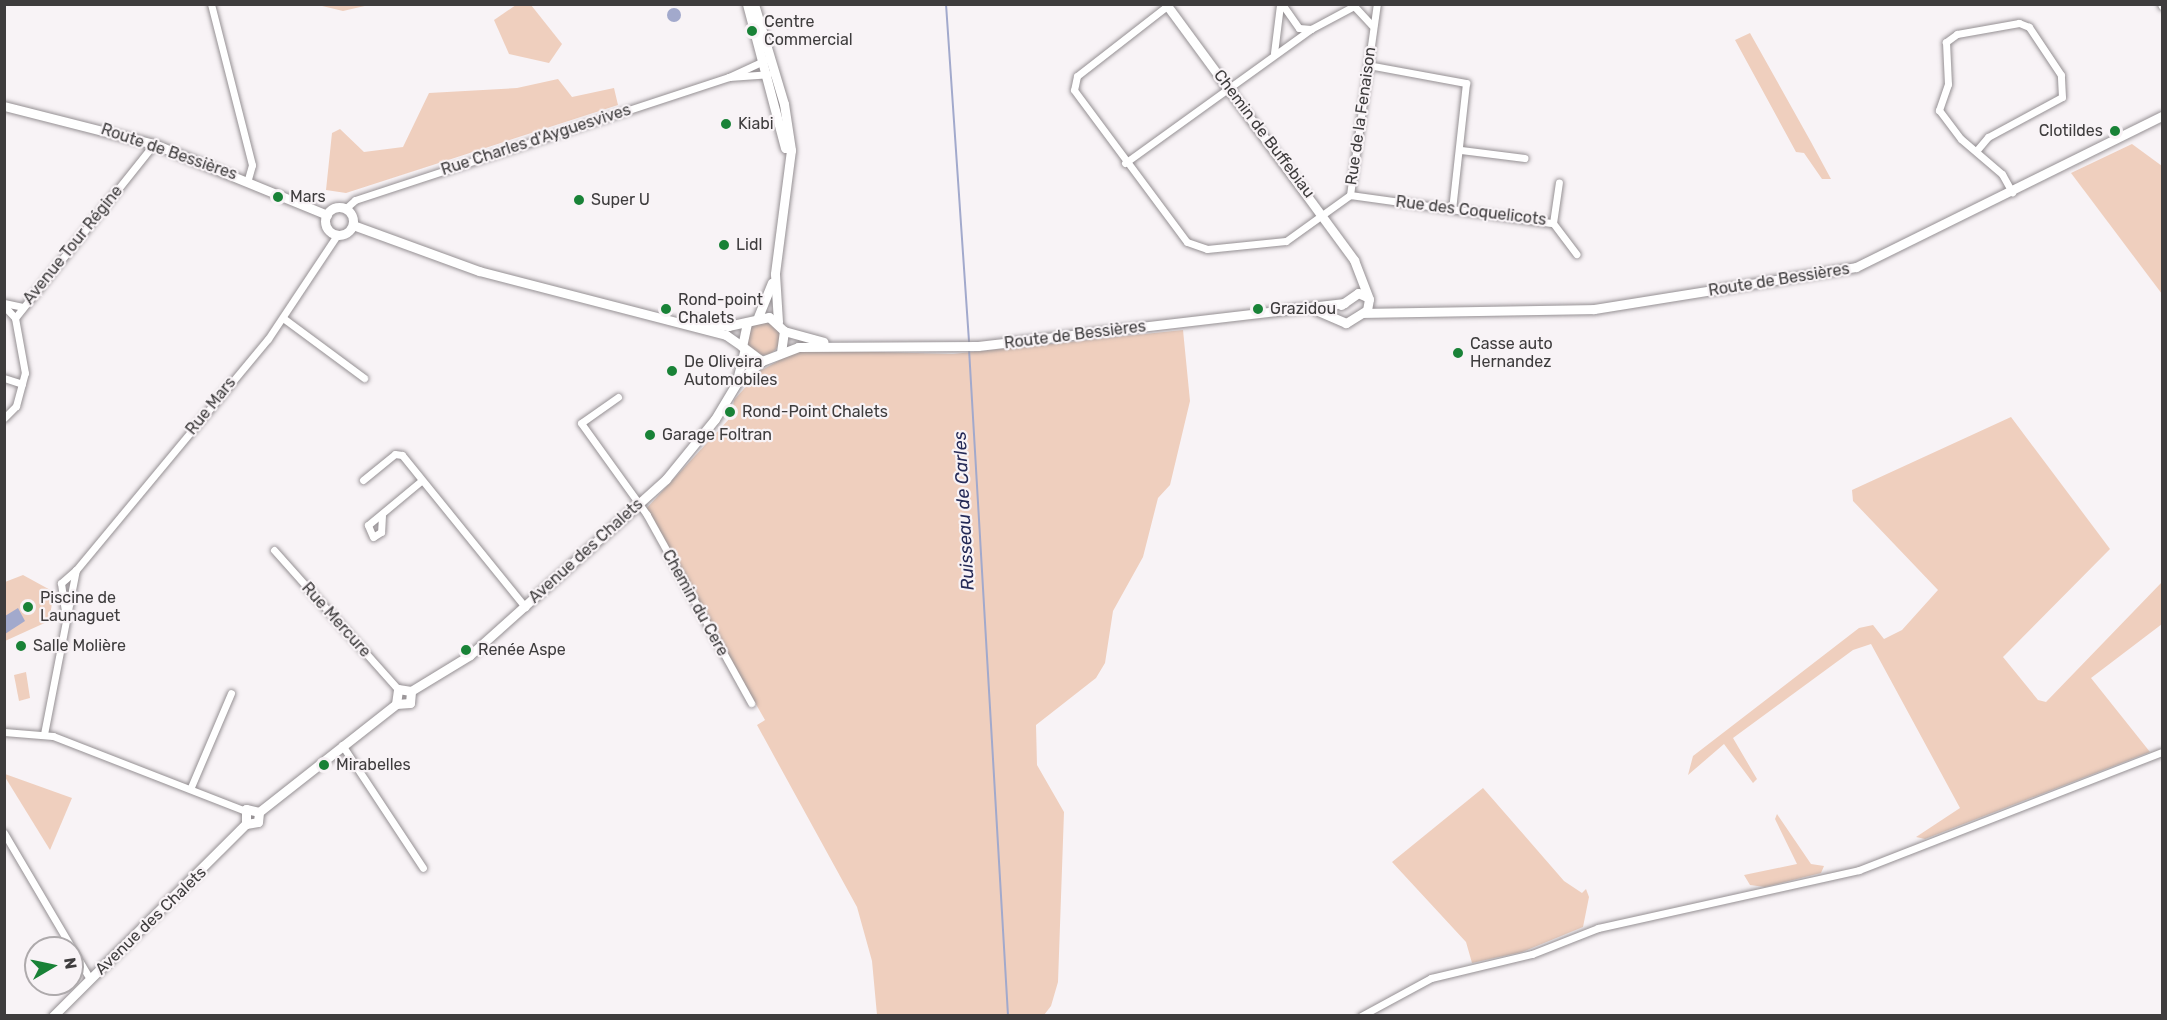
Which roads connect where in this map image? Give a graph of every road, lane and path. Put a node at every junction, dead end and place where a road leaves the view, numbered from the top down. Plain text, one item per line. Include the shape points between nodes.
1 (211, 4) edge
2 (747, 4) edge
3 (754, 4) edge
4 (1281, 4) edge
5 (1377, 4) edge
6 (1167, 5) edge
7 (1348, 6) edge
8 (1373, 28) junction
9 (1311, 29) junction
10 (1274, 53) junction
11 (1368, 64) junction
12 (767, 66) junction
13 (729, 77) junction
14 (1227, 85) junction
15 (4, 106) edge
16 (2163, 116) edge
17 (154, 144) junction
18 (1461, 150) junction
19 (1977, 150) junction
20 (1524, 158) dead end
21 (1125, 163) junction
22 (248, 179) junction
23 (1559, 182) dead end
24 (2012, 192) junction
25 (1350, 195) junction
26 (345, 209) junction
27 (1452, 209) junction
28 (327, 215) junction
29 (1324, 215) junction
30 (1553, 223) junction
31 (353, 225) junction
32 (337, 235) junction
33 (1576, 254) dead end
34 (1356, 267) junction
35 (775, 274) junction
36 (1353, 295) junction
37 (1368, 298) junction
38 (1344, 303) junction
39 (4, 304) edge
40 (23, 307) junction
41 (1397, 309) junction
42 (1315, 310) junction
43 (1364, 313) junction
44 (655, 315) junction
45 (758, 317) junction
46 (15, 318) junction
47 (283, 318) junction
48 (1338, 318) junction
49 (778, 322) junction
50 (747, 323) junction
51 (784, 331) junction
52 (835, 345) junction
53 (743, 349) junction
54 (781, 353) junction
55 (762, 361) junction
56 (4, 378) edge
57 (364, 378) dead end
58 (22, 384) junction
59 (736, 384) junction
60 (618, 397) dead end
61 (4, 418) edge
62 (363, 480) dead end
63 (421, 481) junction
64 (638, 502) junction
65 (382, 514) dead end
66 (274, 550) dead end
67 (525, 607) junction
68 (398, 689) junction
69 (411, 691) junction
70 (231, 693) dead end
71 (752, 703) dead end
72 (396, 704) junction
73 (4, 732) edge
74 (45, 734) junction
75 (342, 745) junction
76 (2163, 752) edge
77 (191, 787) junction
78 (244, 811) junction
79 (259, 812) junction
80 (246, 824) junction
81 (4, 832) edge
82 (423, 868) dead end
83 (68, 936) edge
84 (84, 961) edge
85 (84, 963) edge
86 (100, 970) junction
87 (90, 979) junction
88 (53, 1016) edge
89 (1361, 1016) edge

1 - 22 street via 252,165
2 - 12 main road
3 - 12 main road
4 - 9 street via 1293,25
4 - 10 street
5 - 8 street, Rue de la Fenaison
6 - 14 main road, Chemin de Buffebiau
6 - 21 street, Rue de la Fenaison via 1073,84
7 - 8 street via 1364,10
7 - 9 street
8 - 11 street, Rue de la Fenaison
9 - 10 street
10 - 14 street
11 - 18 street via 1466,83
11 - 25 street, Rue de la Fenaison
12 - 13 street, Rue Charles d'Ayguesvives
12 - 13 street, Rue Charles d'Ayguesvives
12 - 35 main road via 789,133 789,168
13 - 26 street, Rue Charles d'Ayguesvives via 355,200
14 - 21 street
14 - 29 main road, Chemin de Buffebiau
15 - 17 main road, Route de Bessières
16 - 24 main road, Route de Bessières
17 - 22 main road, Route de Bessières
17 - 40 street, Avenue Tour Régine
18 - 20 street
18 - 27 street
19 - 19 street via 1988,137 2062,97 2061,75 2030,27 2019,23 1957,33 1946,42 1948,84 1939,110 1960,139
19 - 24 street
21 - 29 street, Rue de la Fenaison via 1187,242 1199,248 1286,241
22 - 28 main road, Route de Bessières
23 - 30 street, Rue des Coquelicots
24 - 41 main road, Route de Bessières via 1885,258 1828,274 1594,309
25 - 27 street, Rue des Coquelicots
25 - 29 street, Rue de la Fenaison
26 - 28 main road
26 - 31 main road
27 - 30 street, Rue des Coquelicots
28 - 32 main road via 326,224
29 - 34 main road, Chemin de Buffebiau
30 - 33 street
31 - 32 main road
31 - 44 main road via 479,271
32 - 47 street, Rue Mars
34 - 36 main road
34 - 37 main road, Chemin de Buffebiau
35 - 45 main road
35 - 49 main road
36 - 37 main road, Route de Bessières
36 - 38 main road, Route de Bessières
37 - 41 main road, Route de Bessières
37 - 43 main road
38 - 42 main road, Route de Bessières
38 - 48 main road, Route de Bessières
39 - 40 street
39 - 46 street
40 - 46 street, Avenue Tour Régine
41 - 43 main road, Route de Bessières
42 - 48 main road, Route de Bessières
42 - 52 main road, Route de Bessières via 978,346
43 - 48 main road, Route de Bessières via 1349,322
44 - 50 main road
44 - 53 main road via 726,335
45 - 49 main road
45 - 50 main road
46 - 58 street, Avenue Tour Régine via 25,367
47 - 57 street
47 - 74 street, Rue Mars via 76,570 65,611
49 - 51 main road
50 - 53 main road
51 - 52 main road, Route de Bessières
51 - 54 main road
52 - 54 main road, Route de Bessières
53 - 55 main road
53 - 59 main road, Avenue des Chalets
54 - 55 main road, Route de Bessières
55 - 59 main road, Avenue des Chalets
56 - 58 street
58 - 61 street, Avenue Tour Régine via 16,406
59 - 64 main road, Avenue des Chalets via 688,455
60 - 64 street, Chemin du Cere via 581,423
62 - 63 street via 395,454
63 - 65 street
63 - 67 street
64 - 67 main road, Avenue des Chalets
64 - 71 street, Chemin du Cere
66 - 68 street, Rue Mercure
67 - 69 main road, Avenue des Chalets via 470,655
68 - 69 main road
68 - 72 main road
69 - 72 main road, Avenue des Chalets via 410,703
70 - 77 street
72 - 75 main road, Avenue des Chalets
73 - 74 street
74 - 77 street
75 - 79 main road, Avenue des Chalets
75 - 82 street
76 - 89 street via 1859,870 1629,919 1532,954 1431,978
77 - 78 street
78 - 79 main road
78 - 80 main road
79 - 80 main road, Avenue des Chalets via 258,822
80 - 86 main road, Avenue des Chalets
81 - 83 street
84 - 86 street
85 - 87 street
86 - 87 main road, Avenue des Chalets
87 - 88 main road, Avenue des Chalets

